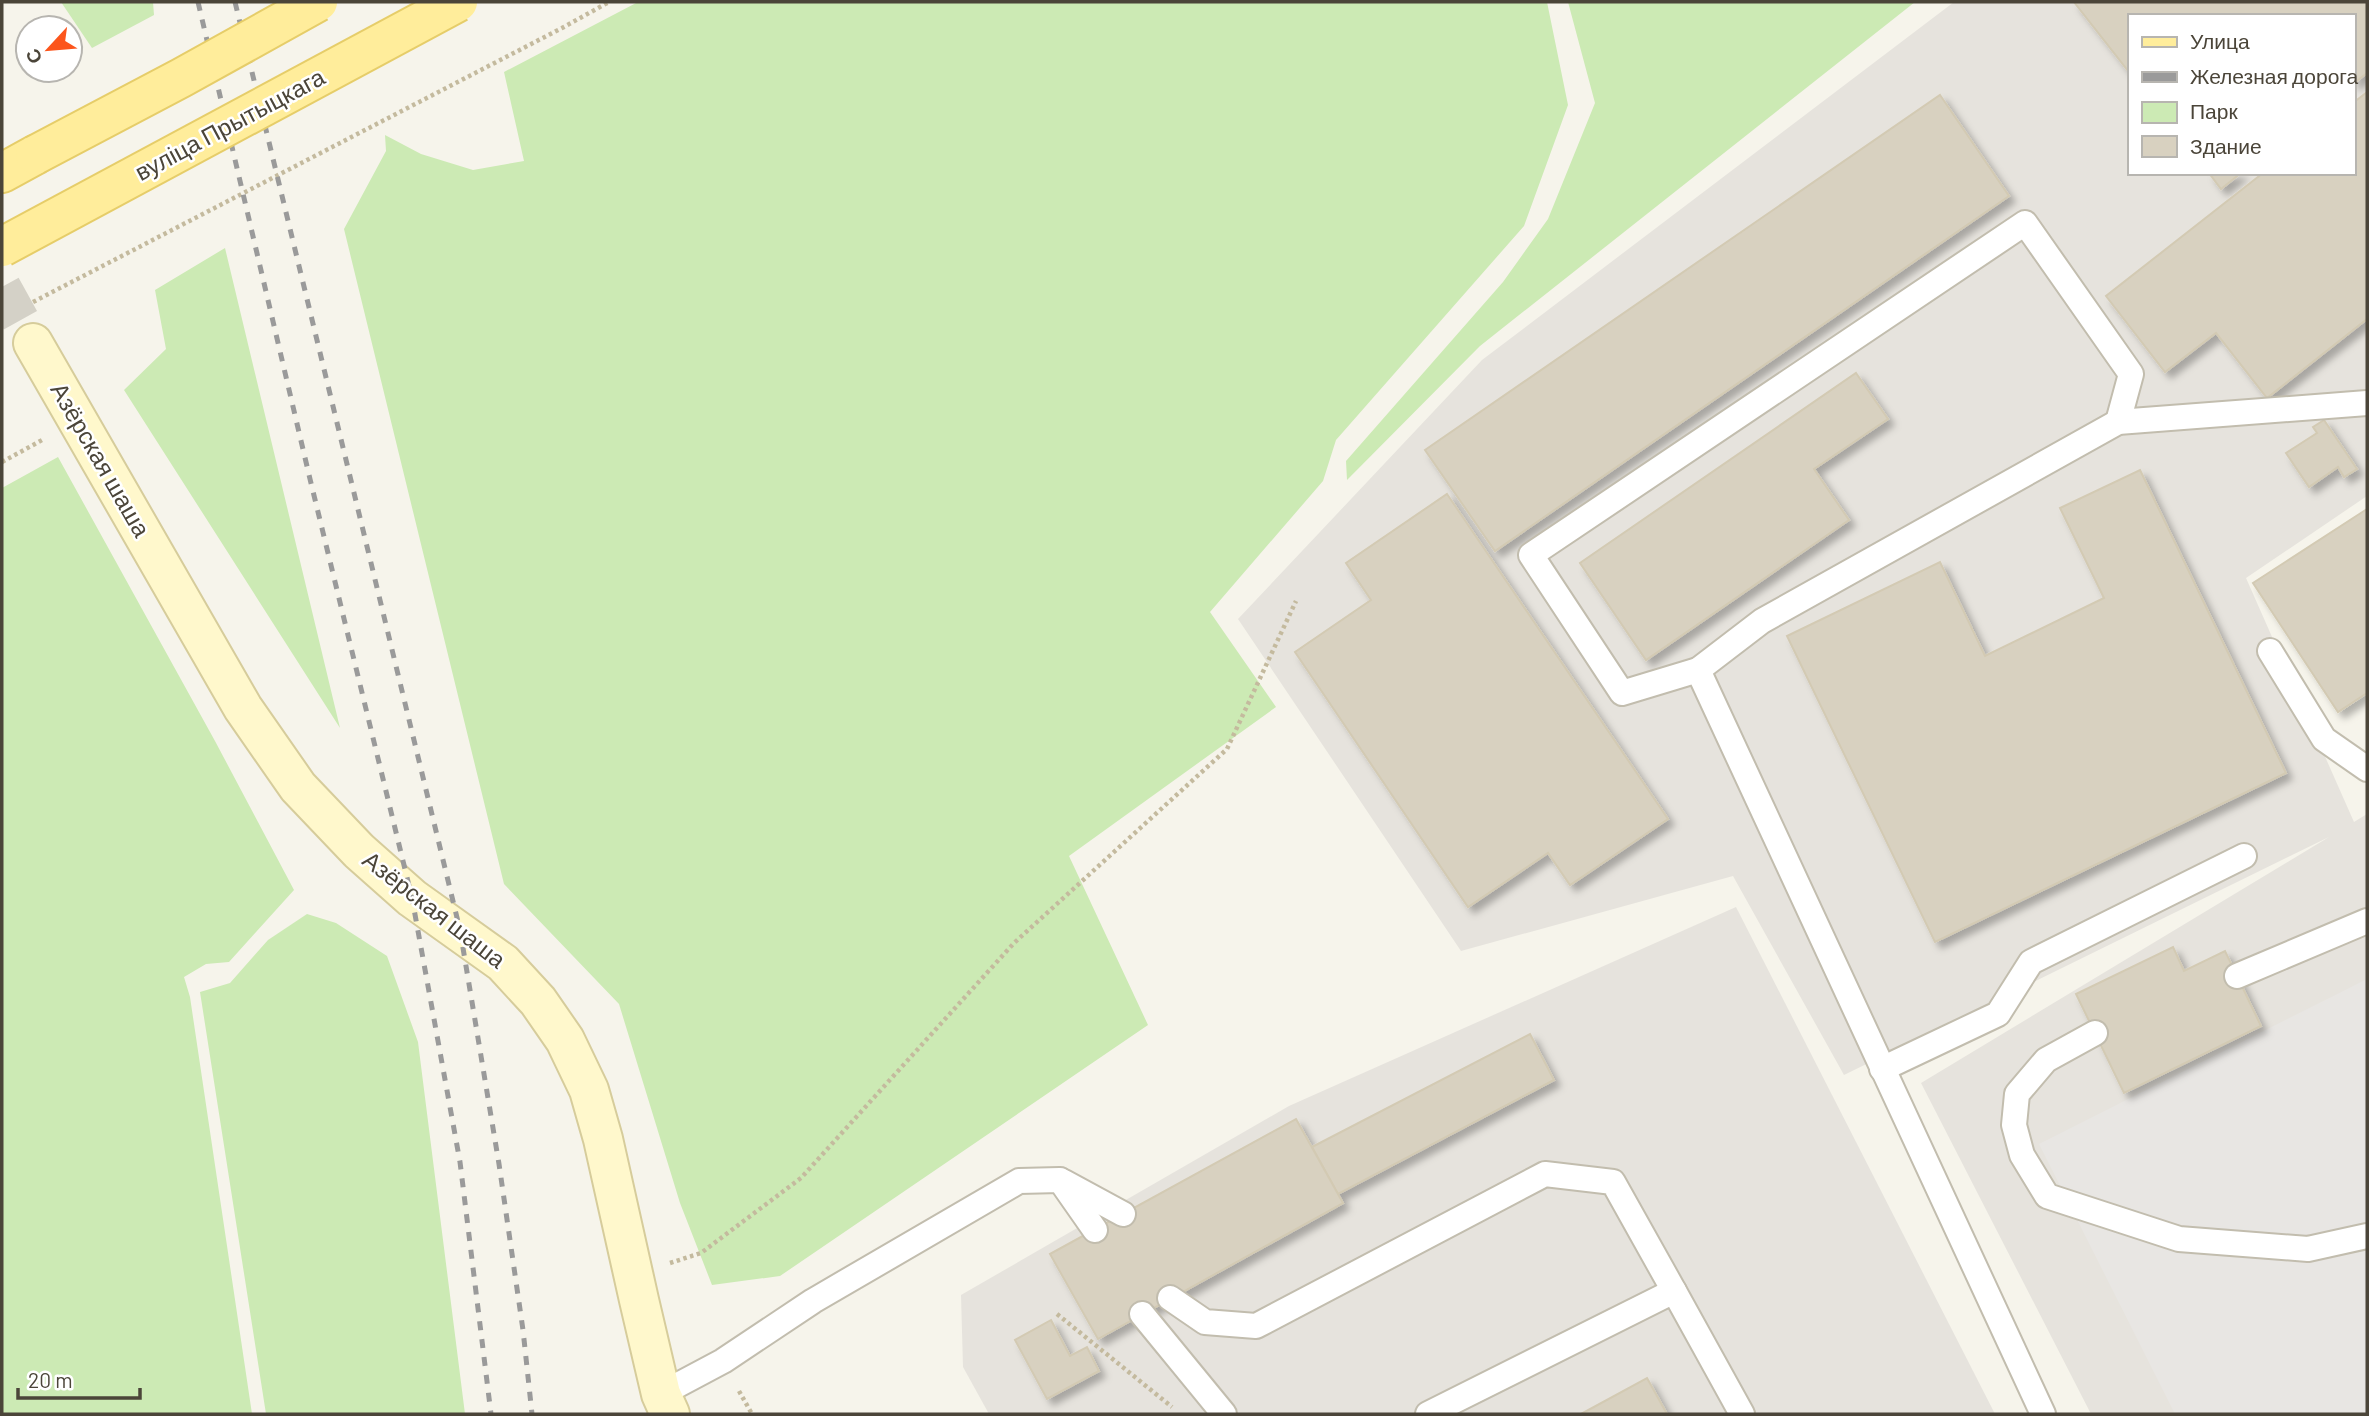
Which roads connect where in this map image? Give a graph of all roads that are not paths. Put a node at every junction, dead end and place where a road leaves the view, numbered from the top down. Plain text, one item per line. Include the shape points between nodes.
1 (318, 2) edge
2 (458, 2) edge
3 (18, 157) edge
4 (2, 173) edge
5 (2, 247) edge
6 (33, 343) tunnel mouth
7 (2367, 404) edge
8 (2118, 422) junction
9 (2270, 651) dead end
10 (1698, 670) junction
11 (2367, 769) edge
12 (2244, 856) dead end
13 (2367, 921) edge
14 (2237, 976) dead end
15 (2095, 1033) dead end
16 (1882, 1069) junction
17 (1060, 1180) junction
18 (1123, 1214) dead end
19 (1095, 1230) dead end
20 (2367, 1236) edge
21 (1674, 1291) junction
22 (1170, 1298) dead end
23 (1142, 1314) dead end
24 (665, 1404) edge
25 (1224, 1414) edge
26 (1428, 1414) edge
27 (1742, 1414) edge
28 (2043, 1414) edge

1 - 3 main road, bridge via 181,78
2 - 5 main road, вуліца Прытыцкага, bridge
3 - 4 main road
6 - 24 main road, Азёрская шаша via 243,708 298,787 412,898 503,963 565,1040 598,1121
7 - 8 lane
8 - 10 lane via 1762,621
8 - 10 lane via 2132,374 2025,223 1531,555 1622,693
9 - 11 lane via 2324,739
10 - 16 lane
12 - 16 lane via 2031,962 1998,1014
13 - 14 lane
15 - 20 lane via 2046,1060 2017,1094 2014,1125 2022,1155 2047,1196 2179,1239 2308,1249
16 - 28 lane
17 - 18 lane
17 - 19 lane
17 - 24 lane via 1019,1181 813,1301
21 - 22 lane via 1613,1182 1545,1174 1256,1326 1205,1322
21 - 26 lane
21 - 27 lane
23 - 25 lane

